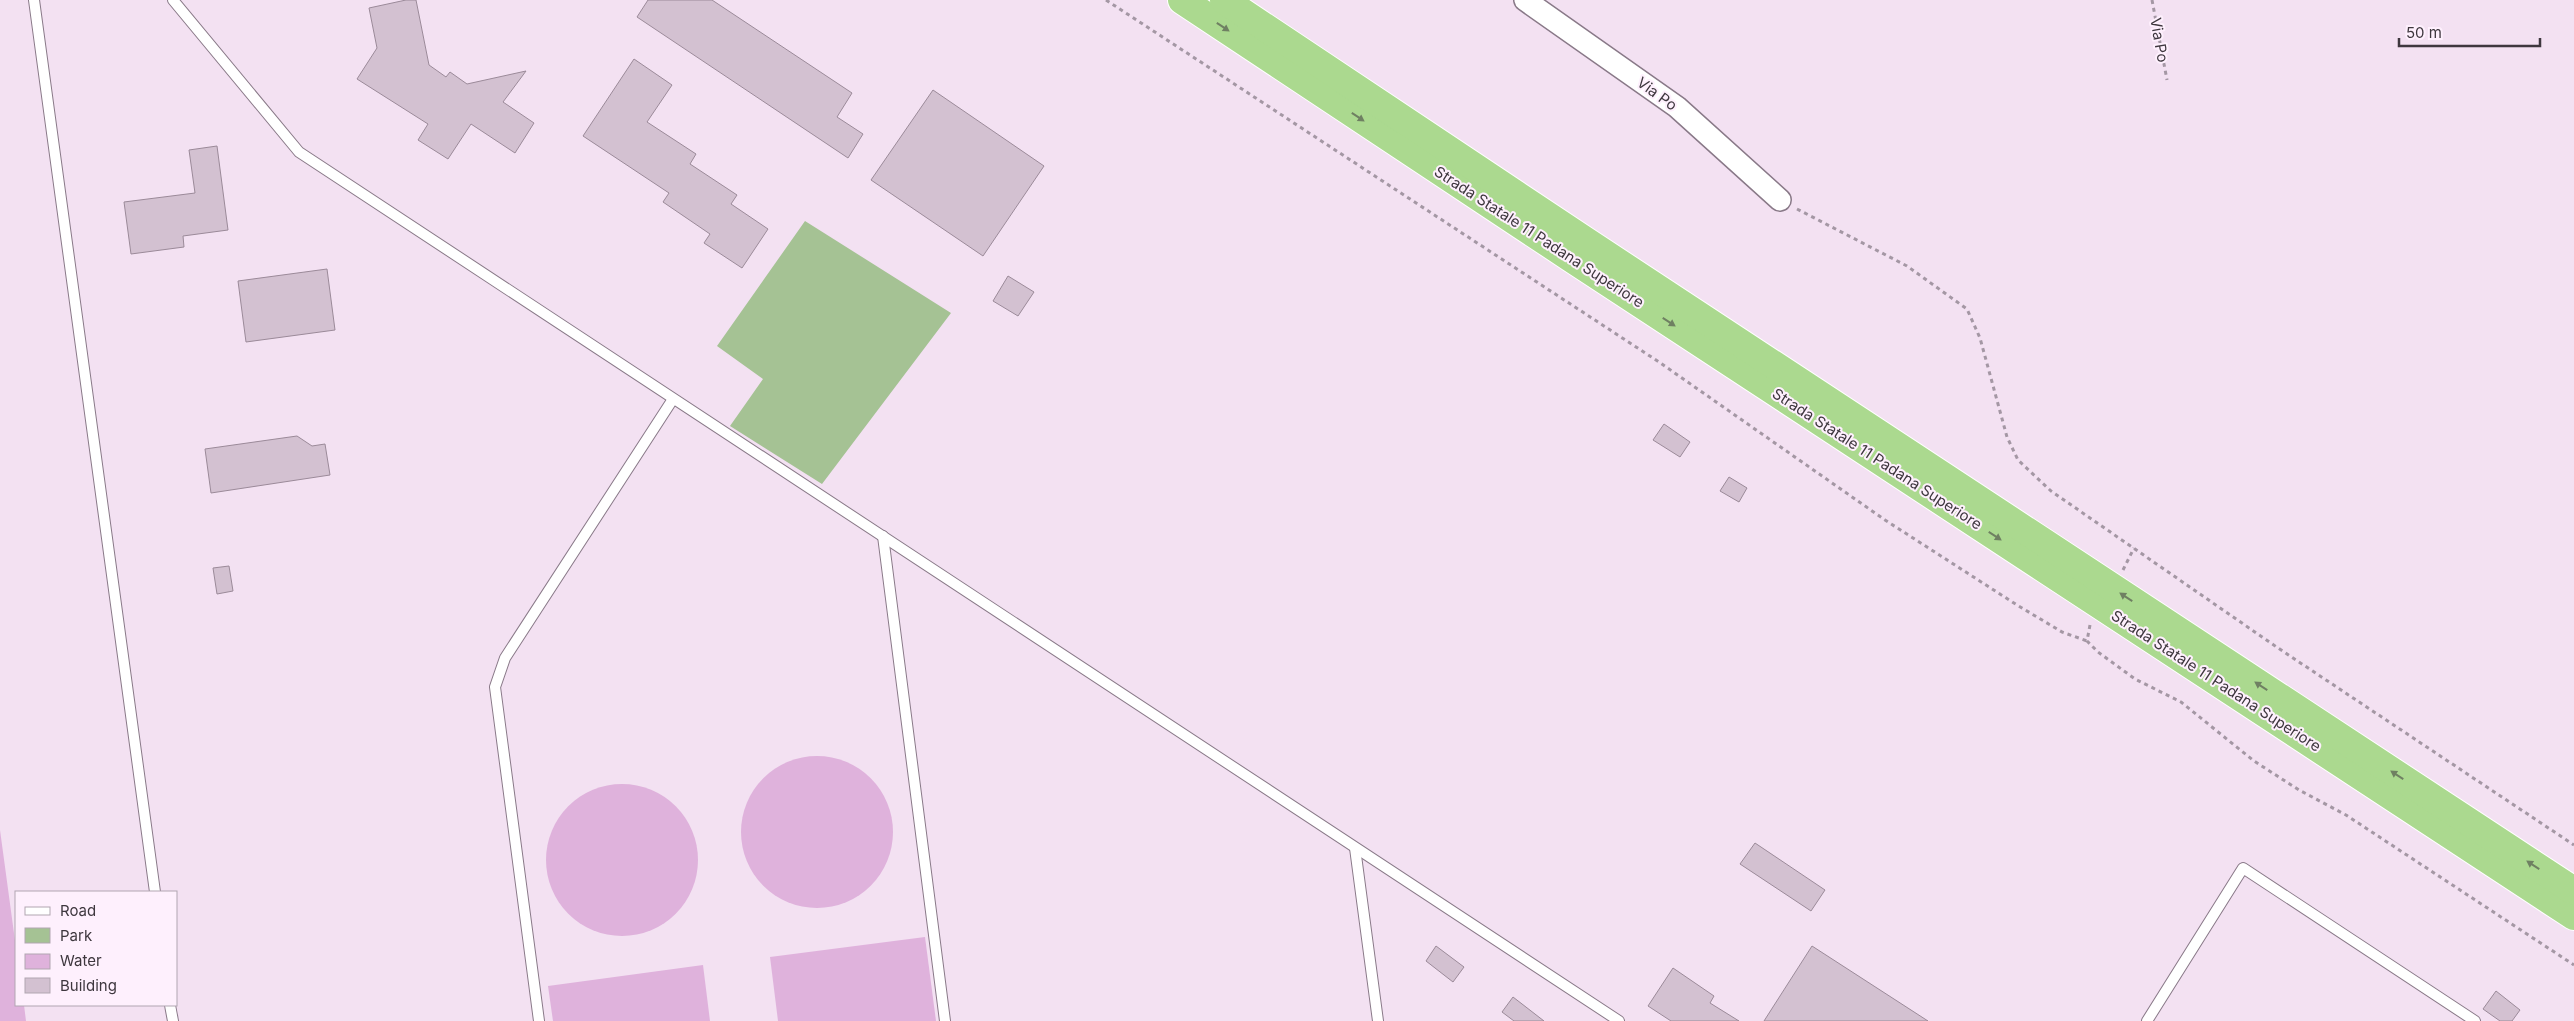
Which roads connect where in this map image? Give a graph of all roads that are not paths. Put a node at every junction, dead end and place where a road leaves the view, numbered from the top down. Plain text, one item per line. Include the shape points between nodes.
1 (34, 0) edge
2 (173, 0) edge
3 (1182, 0) edge
4 (1224, 0) edge
5 (1525, 0) edge
6 (1780, 200) road end
7 (673, 399) junction
8 (883, 536) junction
9 (1355, 848) junction
10 (155, 891) edge
11 (2574, 891) edge
12 (2574, 916) edge
13 (170, 1006) edge
14 (173, 1021) edge
15 (539, 1021) edge
16 (945, 1021) edge
17 (1378, 1021) edge
18 (1619, 1021) edge
19 (2146, 1021) edge
20 (2476, 1021) edge

1 - 10 lane
2 - 7 lane via 300,152
3 -> 12 highway, Strada Statale 11 Padana Superiore
11 -> 4 highway, Strada Statale 11 Padana Superiore
5 - 6 street, Via Po via 1677,107
7 - 8 lane
7 - 15 lane via 505,658 495,687
8 - 9 lane
8 - 16 lane
9 - 17 lane
9 - 18 lane
13 - 14 lane
19 - 20 lane via 2243,868

